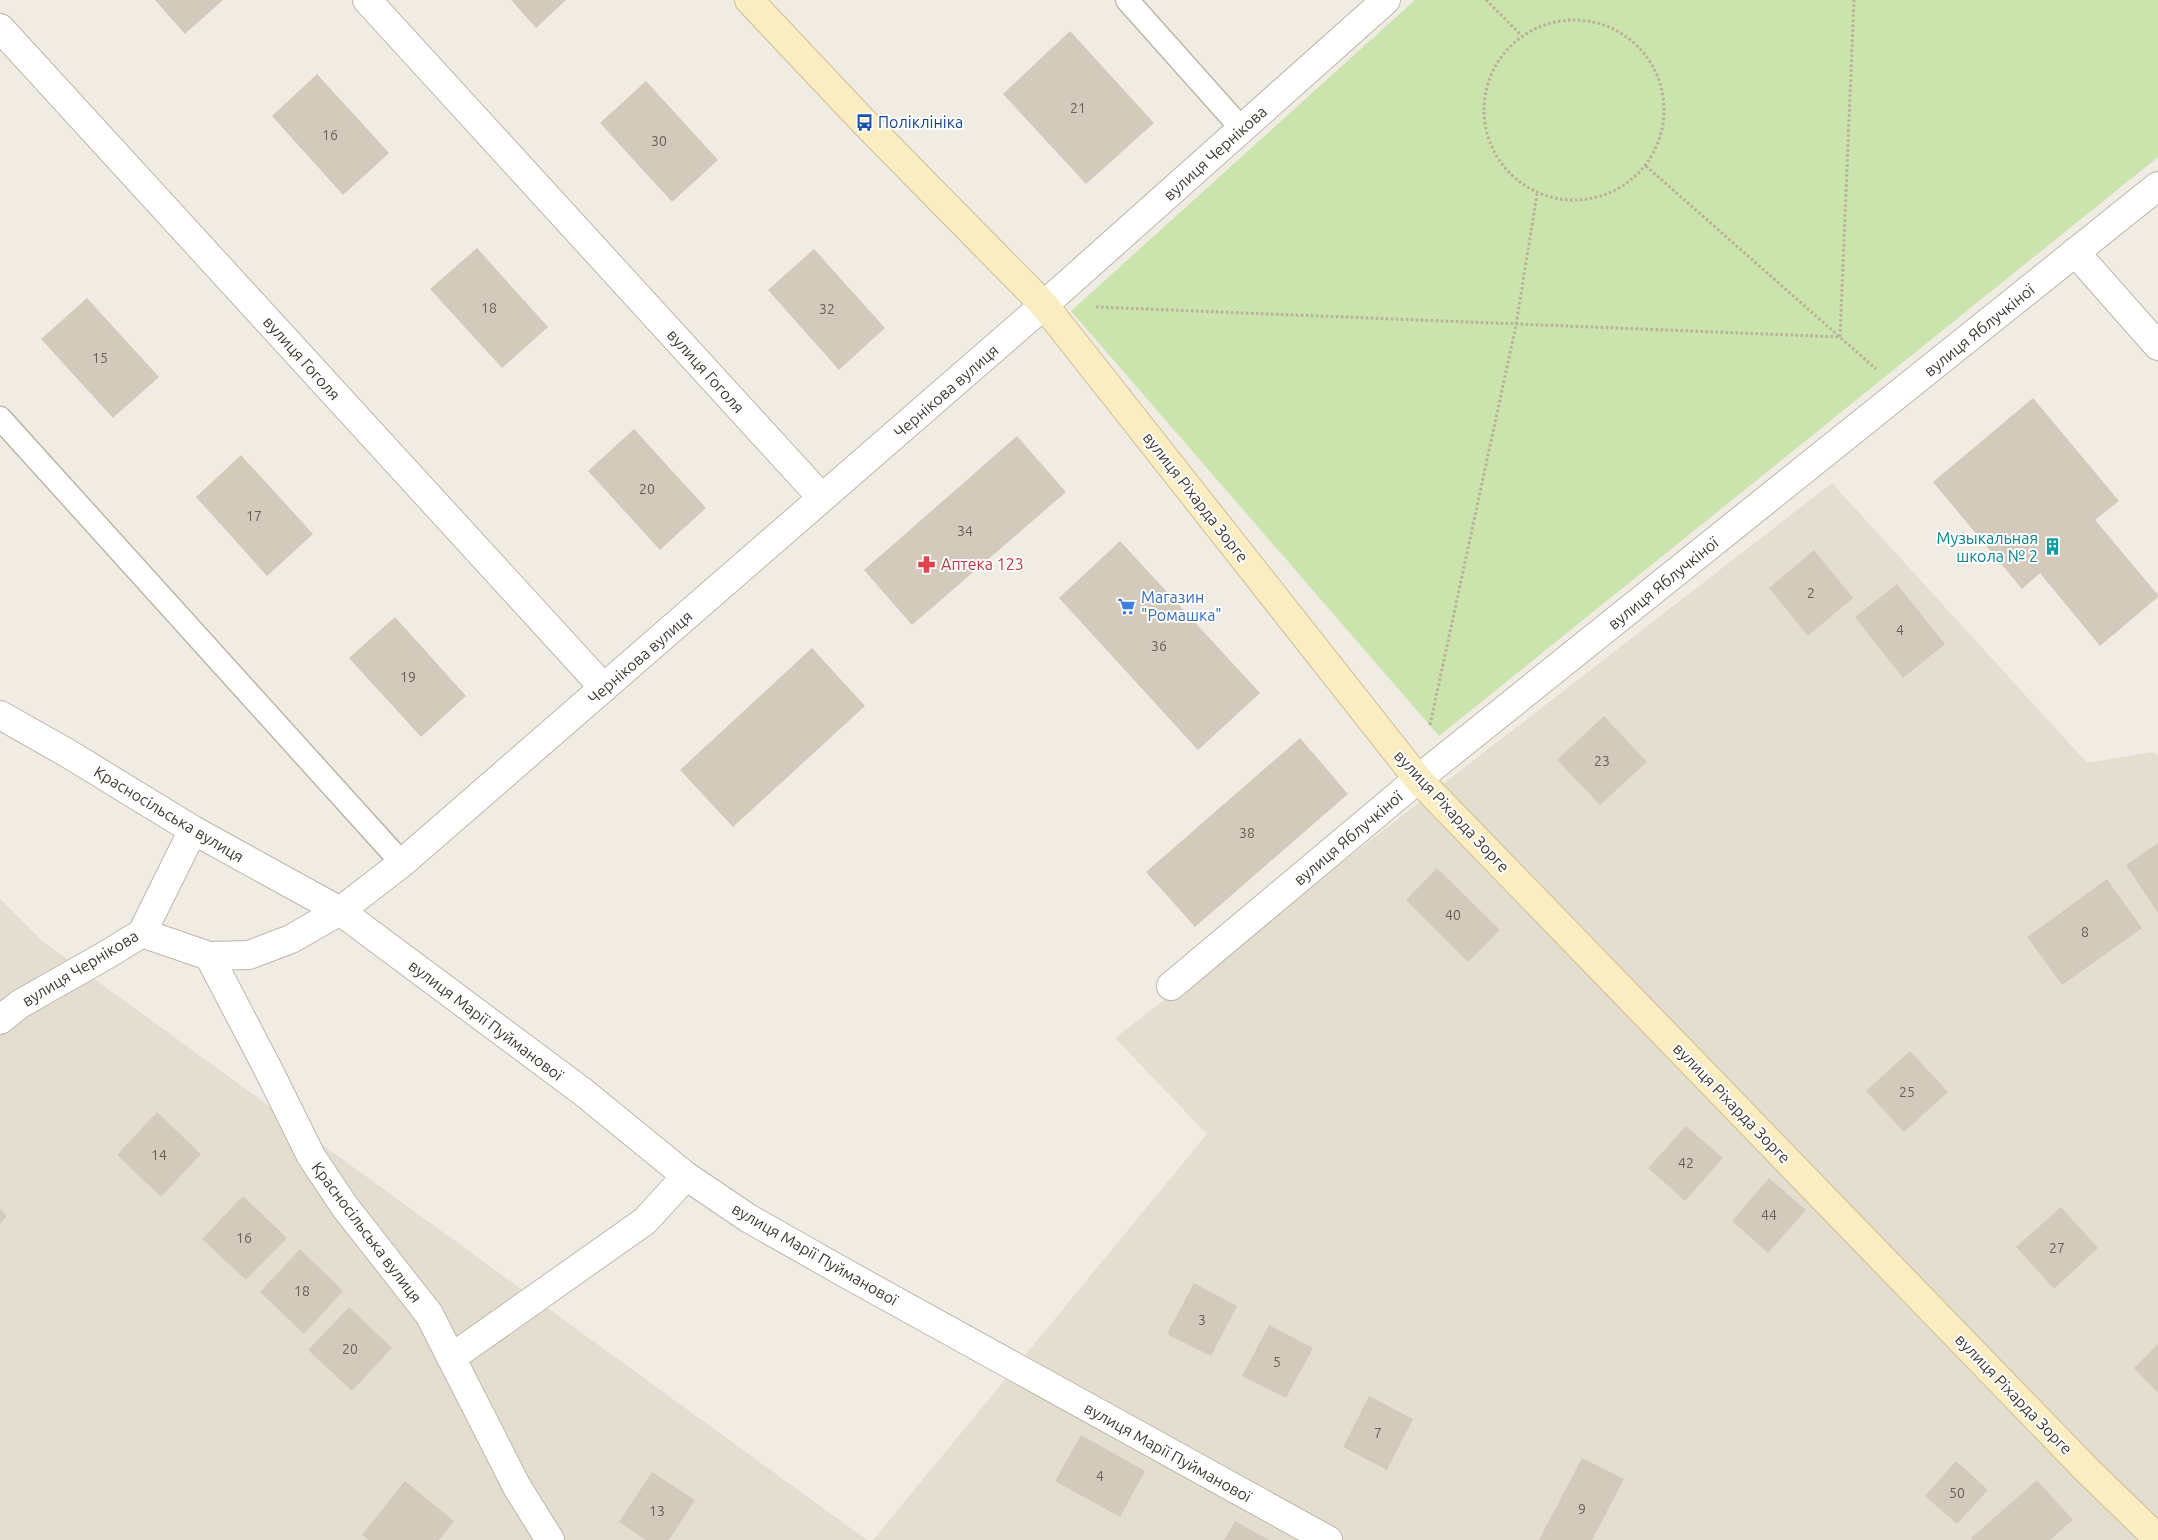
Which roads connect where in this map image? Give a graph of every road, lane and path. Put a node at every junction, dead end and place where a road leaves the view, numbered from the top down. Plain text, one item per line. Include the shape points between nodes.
1 (367, 0) edge
2 (750, 0) edge
3 (1127, 0) edge
4 (1386, 0) edge
5 (1486, 0) edge
6 (1854, 0) edge
7 (0, 28) edge
8 (1522, 36) junction
9 (1242, 129) junction
10 (1646, 166) junction
11 (2158, 186) edge
12 (1538, 194) junction
13 (2075, 252) junction
14 (1044, 305) junction
15 (1516, 325) junction
16 (1840, 337) junction
17 (2158, 346) edge
18 (1902, 393) junction
19 (0, 418) edge
20 (822, 498) junction
21 (604, 688) junction
22 (0, 715) edge
23 (1418, 778) junction
24 (192, 830) junction
25 (402, 863) junction
26 (340, 911) junction
27 (142, 933) junction
28 (209, 956) junction
29 (1172, 986) dead end
30 (0, 1020) edge
31 (686, 1176) junction
32 (451, 1358) junction
33 (2158, 1538) edge
34 (550, 1540) edge
35 (1328, 1540) edge

1 - 20 street, вулиця Гоголя
2 - 14 street, вулиця Ріхарда Зорге via 864,122
3 - 9 lane
4 - 9 street, вулиця Чернікова
5 - 8 path
6 - 16 path
7 - 21 street, вулиця Гоголя
8 - 10 path via 1558,21 1590,21 1627,37 1654,67 1664,96 1663,128
8 - 12 path via 1496,63 1485,93 1483,114 1490,144 1505,169
9 - 14 street, вулиця Чернікова
10 - 12 path via 1617,190 1578,201
10 - 16 path
11 - 13 street, вулиця Яблучкіної
12 - 15 path
13 - 17 street
13 - 18 street, вулиця Яблучкіної
14 - 15 path
14 - 20 street, Чернікова вулиця
14 - 23 street, вулиця Ріхарда Зорге
15 - 16 path
15 - 23 path
16 - 18 path
18 - 23 street, вулиця Яблучкіної
19 - 25 lane
20 - 21 street, Чернікова вулиця
21 - 25 street, Чернікова вулиця
22 - 24 street, Красносільська вулиця
23 - 29 street, вулиця Яблучкіної
23 - 33 street, вулиця Ріхарда Зорге via 2087,1470
24 - 26 street, Красносільська вулиця
24 - 27 street, вулиця Чернікова
25 - 26 street, Чернікова вулиця
26 - 28 street, Чернікова вулиця via 291,939 249,955
26 - 31 street, вулиця Марії Пуйманової via 583,1092
27 - 28 street
27 - 30 street, вулиця Чернікова via 20,1004
28 - 32 street, Красносільська вулиця via 311,1156 345,1207 429,1314
31 - 32 street via 645,1221
31 - 35 street, вулиця Марії Пуйманової via 748,1218 845,1273
32 - 34 street, Красносільська вулиця via 517,1487

